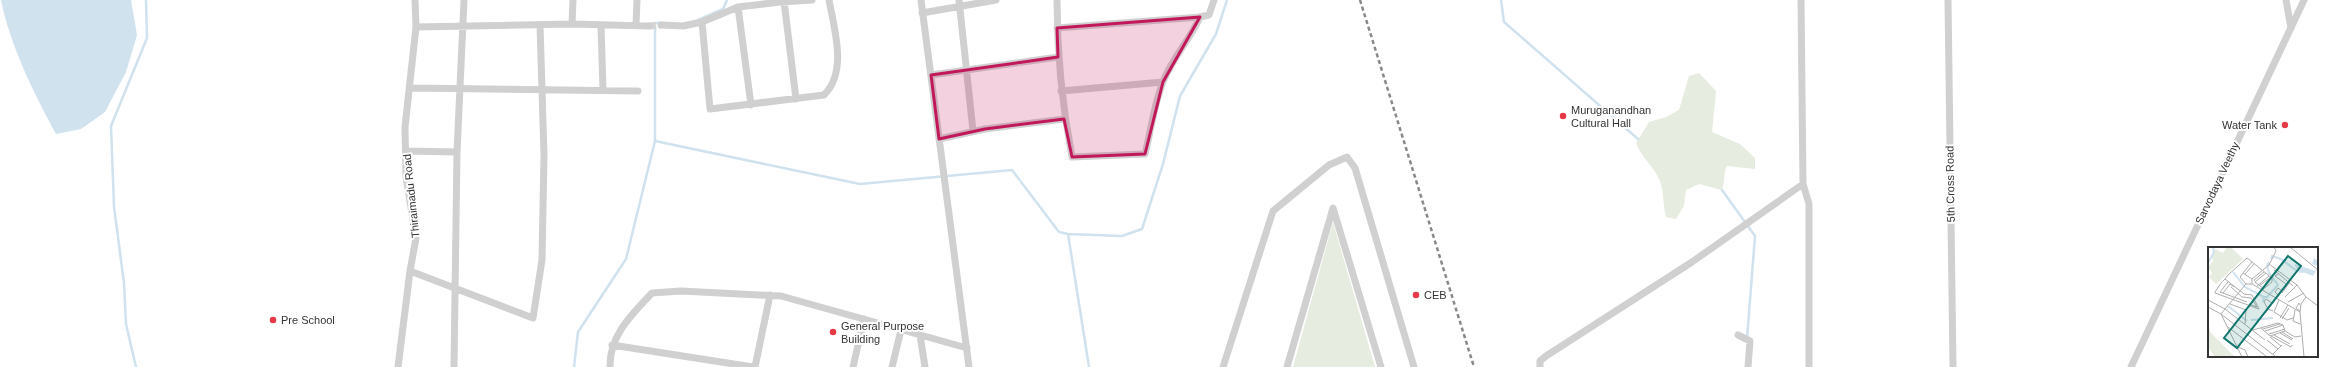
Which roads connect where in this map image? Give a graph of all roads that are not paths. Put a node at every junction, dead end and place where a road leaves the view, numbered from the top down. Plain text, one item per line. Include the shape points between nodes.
1 (415, 0) edge
2 (464, 0) edge
3 (573, 0) edge
4 (636, 0) edge
5 (812, 0) edge
6 (829, 0) edge
7 (921, 0) edge
8 (996, 0) edge
9 (1057, 0) edge
10 (1214, 0) edge
11 (1801, 0) edge
12 (1948, 0) edge
13 (2286, 0) edge
14 (2304, 0) edge
15 (784, 1) junction
16 (959, 3) edge
17 (738, 8) junction
18 (922, 13) junction
19 (1200, 18) junction
20 (702, 22) junction
21 (572, 24) junction
22 (540, 25) junction
23 (601, 25) junction
24 (636, 25) junction
25 (661, 25) tunnel mouth
26 (649, 26) tunnel mouth
27 (416, 27) junction
28 (463, 27) junction
29 (1057, 28) junction
30 (2291, 28) junction
31 (1058, 57) junction
32 (968, 70) junction
33 (931, 75) junction
34 (1163, 82) junction
35 (410, 88) junction
36 (460, 89) junction
37 (542, 89) junction
38 (603, 90) junction
39 (1061, 91) junction
40 (638, 92) dead end
41 (796, 99) junction
42 (750, 105) junction
43 (1064, 119) junction
44 (973, 131) junction
45 (939, 139) junction
46 (406, 151) junction
47 (457, 152) junction
48 (1802, 184) junction
49 (410, 270) junction
50 (456, 288) junction
51 (770, 295) junction
52 (864, 319) junction
53 (900, 330) junction
54 (1738, 335) dead end
55 (920, 336) junction
56 (612, 345) junction
57 (967, 348) junction
58 (398, 367) edge
59 (454, 367) edge
60 (610, 367) edge
61 (754, 367) edge
62 (853, 367) edge
63 (892, 367) edge
64 (925, 367) edge
65 (969, 367) edge
66 (1223, 367) edge
67 (1287, 367) edge
68 (1381, 367) edge
69 (1414, 367) edge
70 (1540, 367) edge
71 (1748, 367) edge
72 (1809, 367) edge
73 (1953, 367) edge
74 (2132, 367) edge

1 - 27 street, Thiraimadu Road
2 - 28 street
3 - 21 street
4 - 24 street
5 - 15 street
6 - 41 street via 837,48 837,67 832,88 824,95
7 - 18 street
8 - 16 street
9 - 29 street
10 - 19 street via 1209,15
11 - 48 street
12 - 73 street, 5th Cross Road
13 - 30 street
14 - 30 street, Sarvodaya Veethy
15 - 17 street
15 - 41 street
16 - 18 street
16 - 32 street
17 - 20 street
17 - 42 street
18 - 33 street
19 - 29 street
19 - 34 street
20 - 25 street via 683,26
20 - 42 street via 710,109
21 - 22 street
21 - 23 street
22 - 28 street
22 - 37 street
23 - 24 street
23 - 38 street
24 - 26 street
27 - 28 street
27 - 35 street, Thiraimadu Road
28 - 36 street
29 - 31 street
30 - 74 street, Sarvodaya Veethy
31 - 32 street
31 - 39 street
32 - 33 street
32 - 44 street
33 - 45 street
34 - 39 street
34 - 43 street via 1146,154 1072,157
35 - 36 street
35 - 46 street, Thiraimadu Road via 405,127
36 - 37 street
36 - 47 street
37 - 38 street
37 - 50 street via 542,260 534,318
38 - 40 street
39 - 43 street
41 - 42 street
43 - 44 street
44 - 45 street
45 - 57 street
46 - 47 street
46 - 49 street, Thiraimadu Road via 406,177 416,238
47 - 50 street
48 - 70 street via 1692,262 1546,356 1540,361
48 - 72 street via 1809,204
49 - 50 street
49 - 58 street, Thiraimadu Road
50 - 59 street
51 - 52 street
51 - 56 street via 681,291 652,293 630,316
51 - 61 street
52 - 53 street
52 - 62 street
53 - 55 street
53 - 63 street
54 - 71 street via 1750,341
55 - 57 street
55 - 64 street
56 - 60 street via 609,353
56 - 61 street
57 - 65 street
66 - 69 street via 1273,211 1329,165 1347,158 1355,168
67 - 68 street via 1333,208

